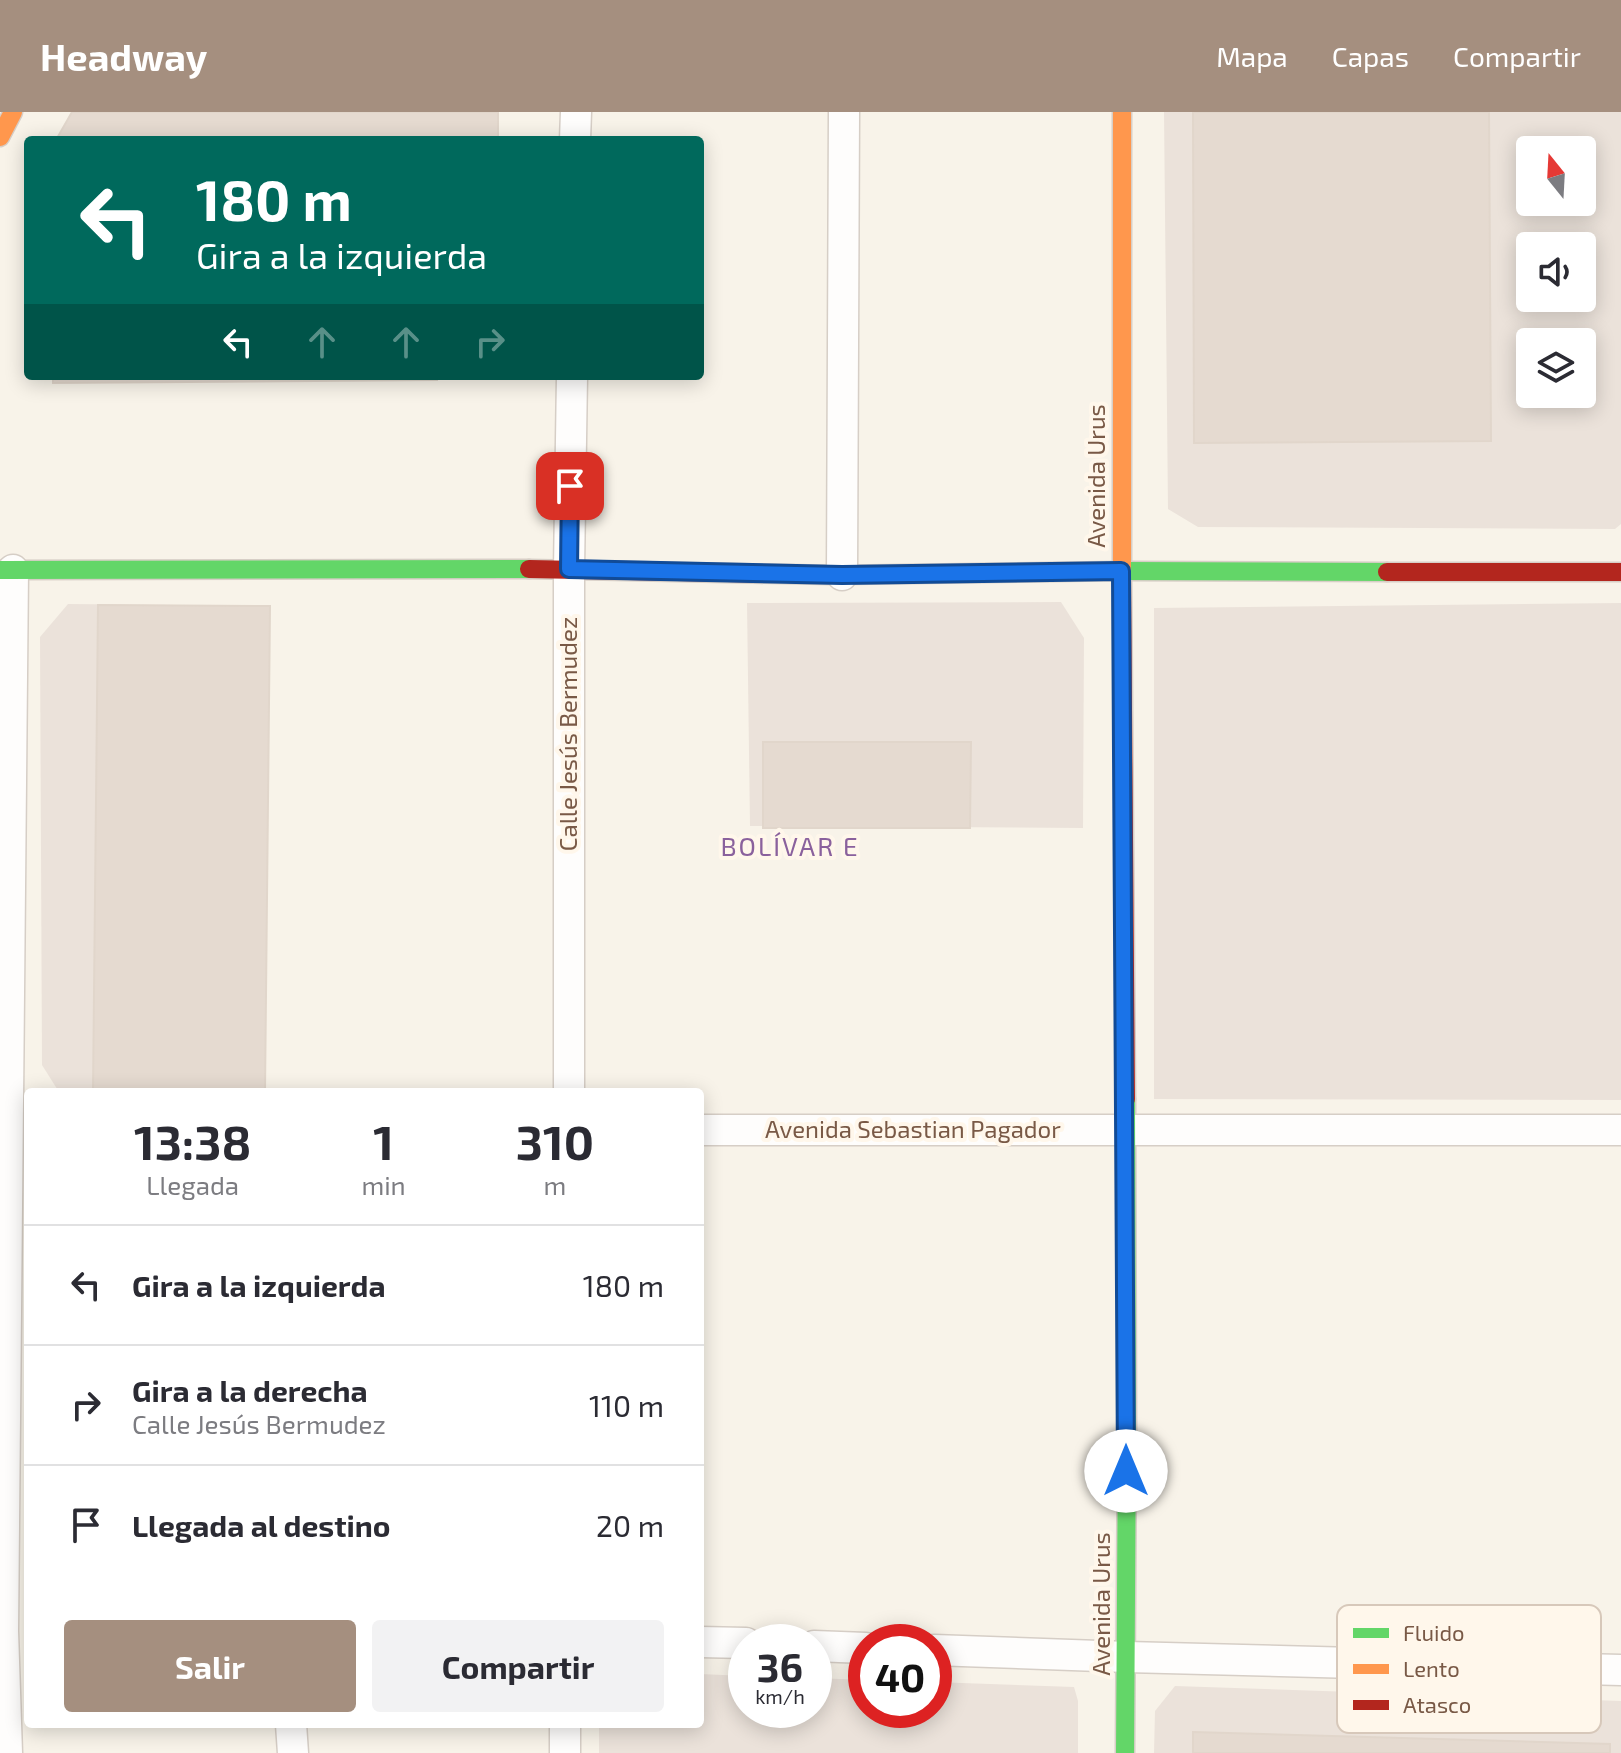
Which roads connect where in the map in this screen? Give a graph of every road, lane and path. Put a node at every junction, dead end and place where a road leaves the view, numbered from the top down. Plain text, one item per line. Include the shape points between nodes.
1 (13, 112) edge
2 (576, 112) edge
3 (844, 112) edge
4 (1122, 112) edge
5 (575, 136) edge
6 (0, 137) edge
7 (572, 380) edge
8 (569, 569) junction
9 (7, 570) edge
10 (1121, 571) junction
11 (1621, 572) edge
12 (842, 575) junction
13 (5, 820) edge
14 (569, 1088) edge
15 (12, 1127) edge
16 (704, 1130) edge
17 (1125, 1130) junction
18 (1621, 1130) edge
19 (3, 1393) edge
20 (10, 1631) edge
21 (704, 1642) edge
22 (728, 1643) edge
23 (952, 1651) edge
24 (1127, 1657) junction
25 (1337, 1663) edge
26 (1601, 1669) edge
27 (1621, 1670) edge
28 (291, 1728) edge
29 (565, 1728) edge
30 (7, 1753) edge
31 (293, 1753) edge
32 (565, 1753) edge
33 (1125, 1753) edge

1 - 6 street
2 - 5 street
3 - 12 street
4 - 10 street, Avenida Urus
7 - 8 street, Calle Jesús Bermudez
8 - 9 street
8 - 12 street
8 - 14 street, Calle Jesús Bermudez
9 - 13 street
10 - 11 street
10 - 12 street
10 - 17 street, Avenida Urus
13 - 15 street
15 - 19 street
16 - 17 street, Avenida Sebastian Pagador
17 - 18 street, Avenida Sebastian Pagador
17 - 24 street, Avenida Urus
19 - 20 street
20 - 30 street
21 - 22 street
23 - 24 street
24 - 25 street
24 - 33 street, Avenida Urus
26 - 27 street
28 - 31 street
29 - 32 street

